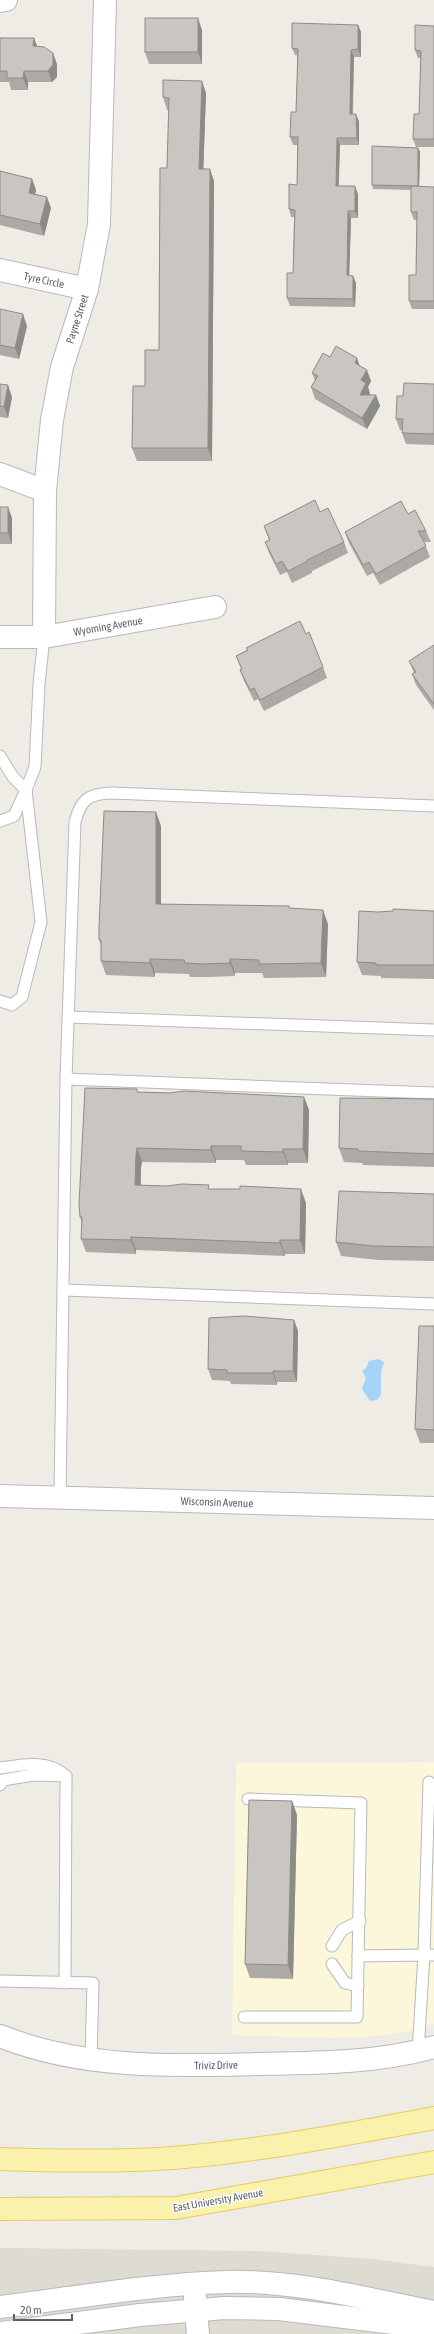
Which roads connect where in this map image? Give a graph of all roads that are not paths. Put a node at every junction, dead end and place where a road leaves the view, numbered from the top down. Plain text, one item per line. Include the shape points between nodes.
1 (6, 0) edge
2 (105, 0) edge
3 (0, 1) edge
4 (0, 270) edge
5 (87, 289) junction
6 (0, 474) edge
7 (45, 492) junction
8 (215, 607) dead end
9 (0, 637) edge
10 (44, 637) junction
11 (0, 756) edge
12 (26, 790) junction
13 (434, 806) edge
14 (0, 821) edge
15 (0, 1001) edge
16 (68, 1017) junction
17 (434, 1030) edge
18 (66, 1079) junction
19 (434, 1093) edge
20 (65, 1290) junction
21 (434, 1304) edge
22 (0, 1496) edge
23 (60, 1497) junction
24 (434, 1508) edge
25 (0, 1768) edge
26 (66, 1776) junction
27 (429, 1782) dead end
28 (0, 1785) edge
29 (248, 1799) edge
30 (430, 1891) edge
31 (360, 1921) junction
32 (332, 1946) dead end
33 (429, 1955) edge
34 (358, 1956) junction
35 (332, 1964) dead end
36 (0, 1981) edge
37 (65, 1982) junction
38 (358, 1986) junction
39 (244, 2017) dead end
40 (0, 2036) edge
41 (426, 2049) edge
42 (91, 2060) junction
43 (434, 2118) edge
44 (0, 2159) edge
45 (434, 2162) edge
46 (0, 2209) edge
47 (194, 2285) junction
48 (0, 2307) edge
49 (196, 2310) junction
50 (434, 2312) edge
51 (362, 2319) junction
52 (434, 2328) edge
53 (0, 2333) edge
54 (198, 2334) edge
55 (421, 2334) edge

1 - 3 street
2 - 5 street, Payne Street via 99,224
4 - 5 street, Tyre Circle
5 - 7 street, Payne Street via 62,367 52,420
6 - 7 street
7 - 10 street, Payne Street
8 - 10 street, Wyoming Avenue
9 - 10 street, Wyoming Avenue
10 - 12 lane via 35,767
11 - 12 lane via 13,777
12 - 14 lane via 14,816
12 - 15 lane via 41,922 22,997 12,1005
13 - 16 lane via 112,793 90,796 79,808 75,822
16 - 17 lane
16 - 18 lane
18 - 19 lane
18 - 20 lane
20 - 21 lane
20 - 23 lane
22 - 23 street, Wisconsin Avenue
23 - 24 street, Wisconsin Avenue
25 - 26 lane via 37,1764 57,1768
26 - 28 lane via 32,1775 3,1780
26 - 37 lane
27 - 30 lane
29 - 31 lane via 361,1803 358,1890
30 - 33 lane
31 - 32 lane via 342,1930
31 - 34 lane
33 - 34 lane
33 - 41 lane
34 - 38 lane
35 - 38 lane via 345,1983
36 - 37 lane
37 - 42 lane via 93,1983
38 - 39 lane via 357,2017
40 - 42 street, Triviz Drive
41 - 42 street, Triviz Drive via 357,2061 273,2064 148,2066
43 - 44 main road via 279,2146 174,2158 100,2162
45 - 46 main road, East University Avenue via 176,2208
47 - 48 street
47 - 49 street
47 - 50 street via 227,2282 287,2285 342,2293
49 - 51 street via 279,2309
49 - 53 street
49 - 54 street
51 - 52 street
51 - 55 street

